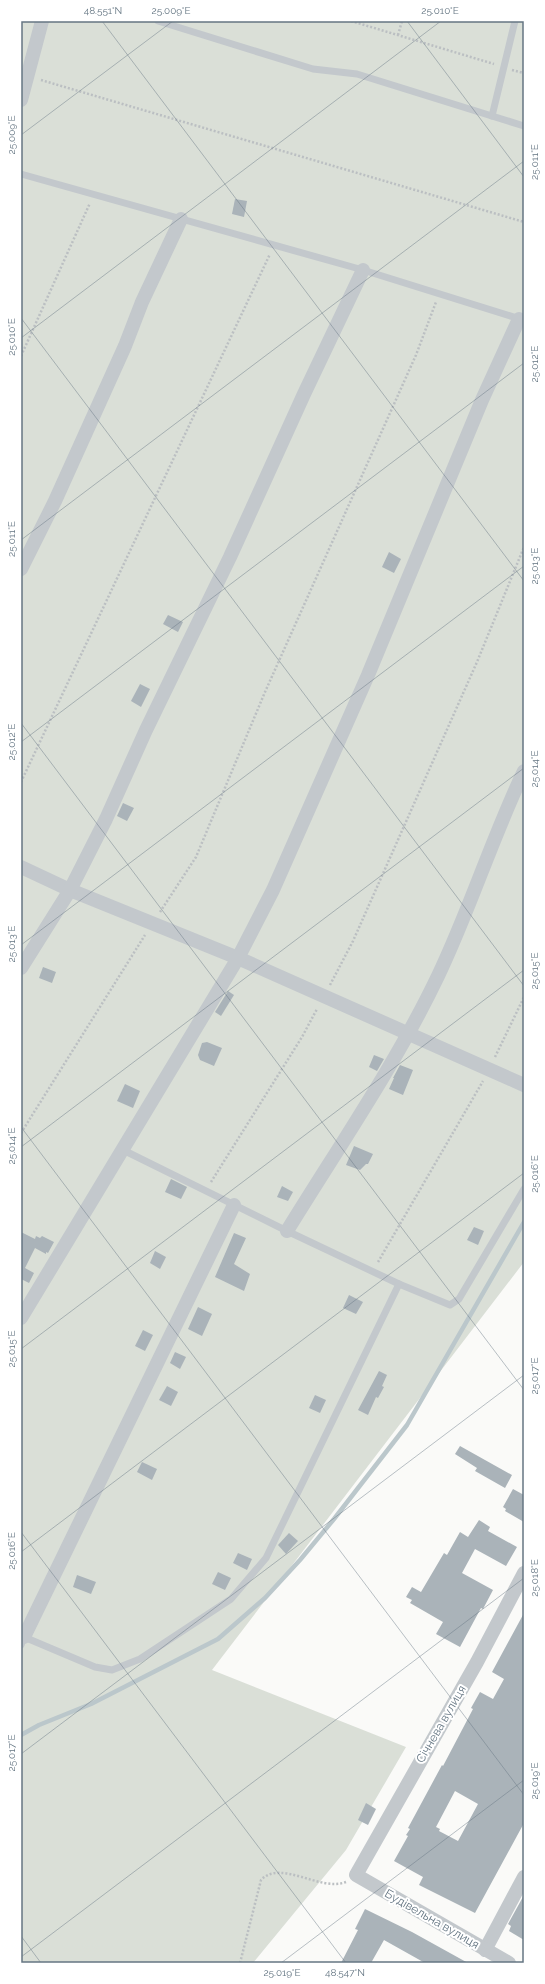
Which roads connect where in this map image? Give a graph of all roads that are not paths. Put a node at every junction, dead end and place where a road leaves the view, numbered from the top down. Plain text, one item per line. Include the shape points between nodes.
1 (42, 21) edge
2 (158, 21) edge
3 (515, 21) edge
4 (21, 100) edge
5 (492, 116) junction
6 (524, 126) edge
7 (21, 174) edge
8 (181, 219) junction
9 (362, 270) junction
10 (522, 320) edge
11 (21, 569) edge
12 (524, 771) edge
13 (21, 867) edge
14 (70, 890) junction
15 (238, 958) junction
16 (21, 968) edge
17 (408, 1034) junction
18 (524, 1085) edge
19 (123, 1150) junction
20 (524, 1189) edge
21 (234, 1205) junction
22 (287, 1231) junction
23 (399, 1284) junction
24 (21, 1318) edge
25 (524, 1573) edge
26 (23, 1641) edge
27 (356, 1875) joint
28 (524, 1877) edge
29 (485, 1950) junction
30 (509, 1963) edge

1 - 4 street
2 - 5 lane via 313,69 357,74
3 - 5 lane
5 - 6 lane
7 - 8 lane
8 - 9 lane
8 - 11 street via 55,501
9 - 10 lane
9 - 14 street via 230,557
10 - 15 street via 482,400 368,675 273,890
12 - 17 street via 504,812 455,938
13 - 14 street
14 - 15 street
14 - 16 street
15 - 17 street
15 - 19 street
17 - 18 street
17 - 22 street
19 - 21 lane
19 - 24 street
20 - 23 lane via 455,1303 445,1304
21 - 22 lane
21 - 26 street
22 - 23 lane
23 - 26 lane via 266,1558 231,1599 140,1659 112,1670 95,1668
25 - 27 street, Січнева вулиця via 477,1662
27 - 29 street, Будівельна вулиця
28 - 29 street
29 - 30 street, Будівельна вулиця

